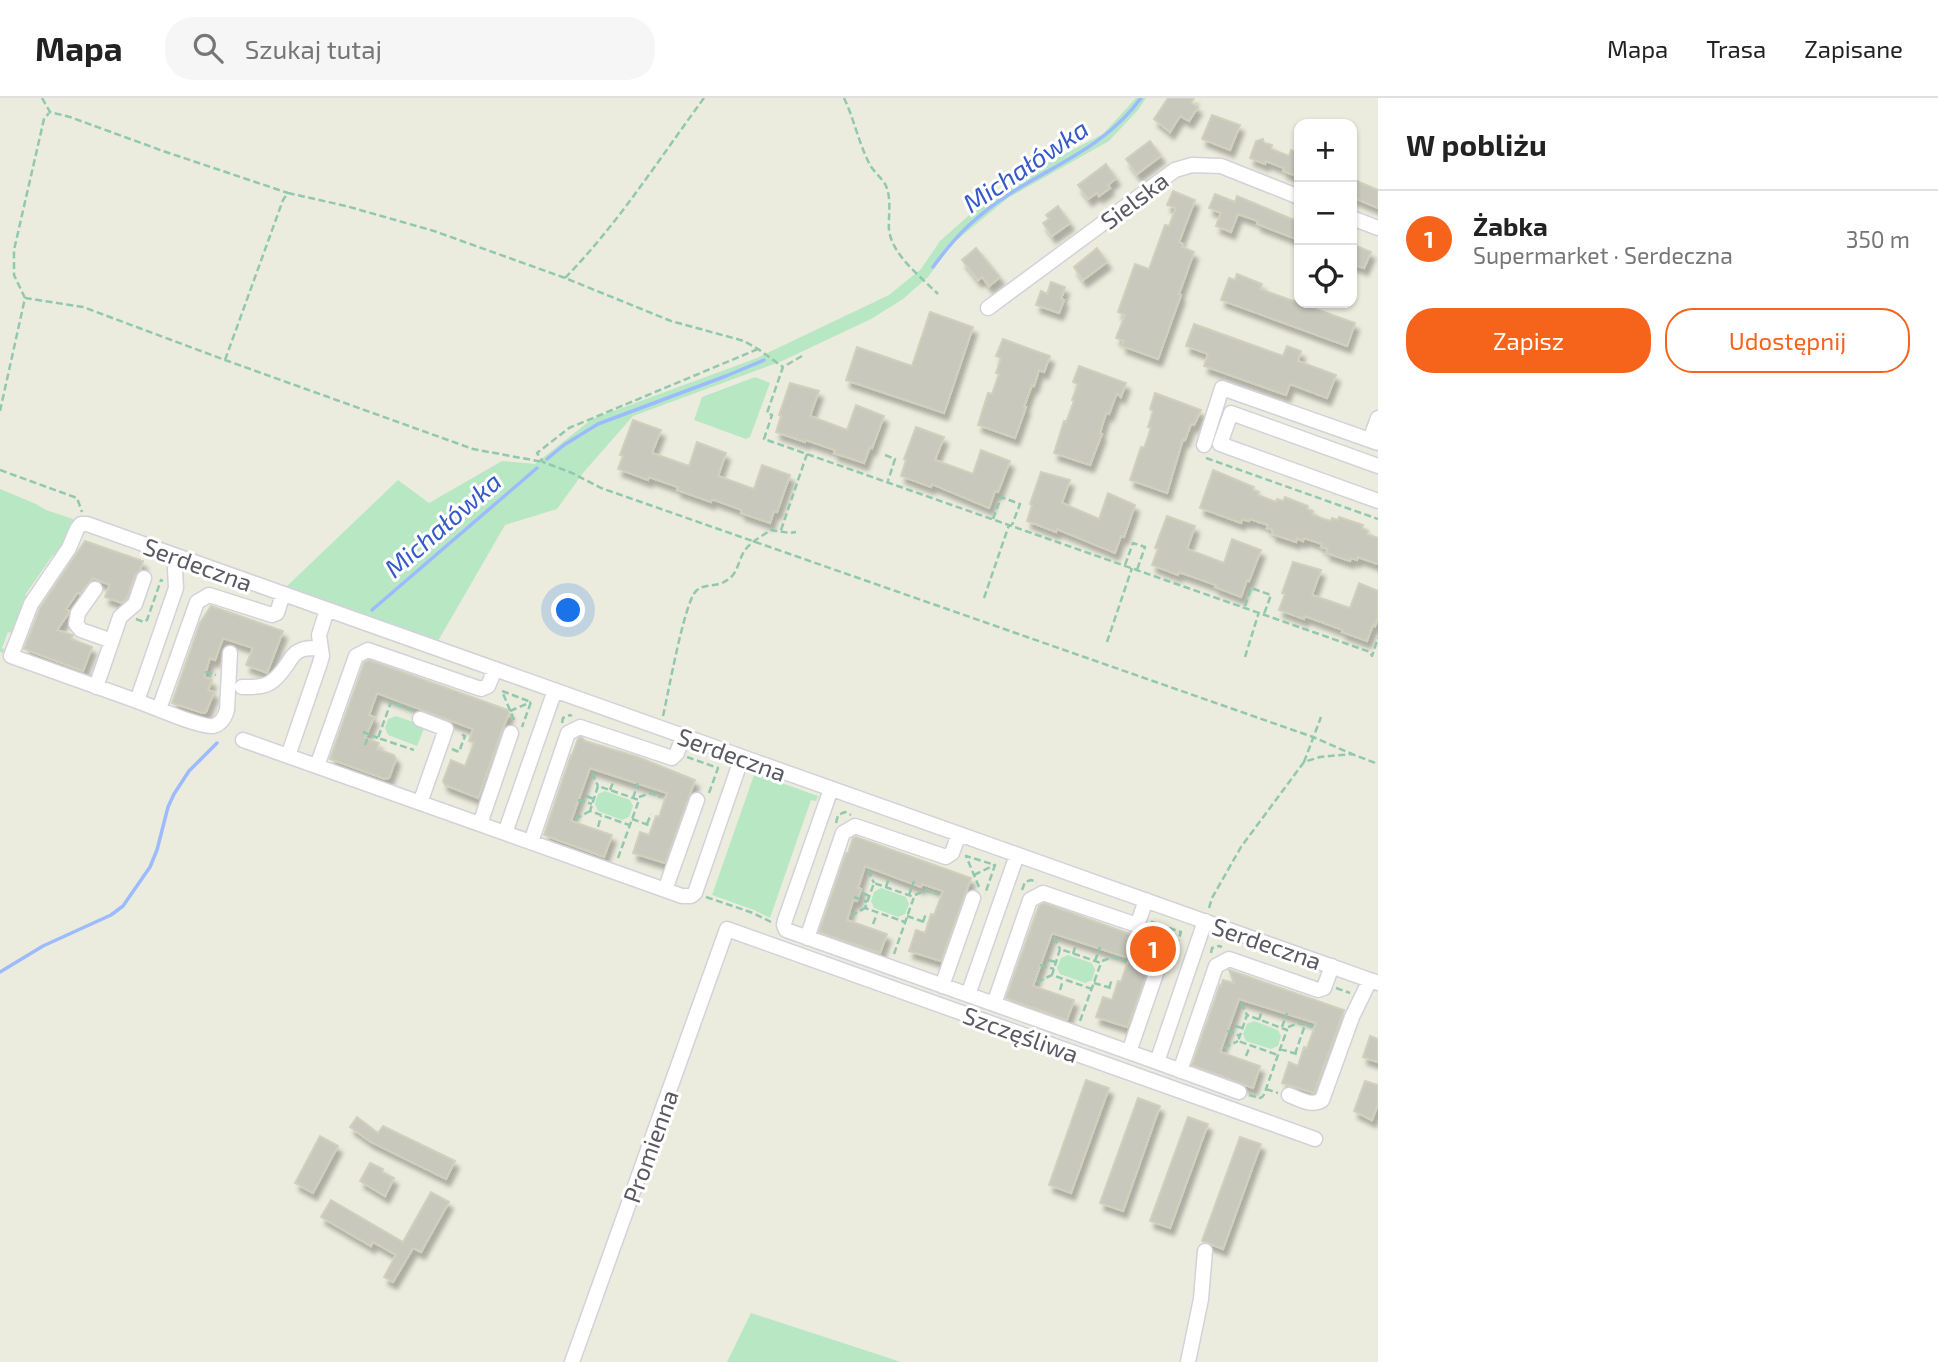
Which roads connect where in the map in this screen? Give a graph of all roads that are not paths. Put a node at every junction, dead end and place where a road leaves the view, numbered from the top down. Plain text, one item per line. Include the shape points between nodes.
1 (1294, 195) edge
2 (1357, 220) edge
3 (1378, 229) edge
4 (988, 309) dead end
5 (1378, 418) edge
6 (1374, 441) edge
7 (1204, 451) road end
8 (1378, 466) edge
9 (1378, 501) edge
10 (178, 557) junction
11 (144, 578) dead end
12 (95, 589) dead end
13 (283, 594) junction
14 (327, 610) junction
15 (112, 641) junction
16 (321, 648) junction
17 (230, 653) dead end
18 (495, 669) junction
19 (96, 687) junction
20 (242, 687) dead end
21 (555, 690) junction
22 (137, 701) junction
23 (159, 709) junction
24 (417, 715) road end
25 (511, 733) dead end
26 (683, 736) junction
27 (243, 740) dead end
28 (288, 756) junction
29 (742, 757) junction
30 (317, 766) junction
31 (831, 789) junction
32 (703, 797) road end
33 (420, 803) junction
34 (480, 824) junction
35 (505, 833) junction
36 (959, 834) junction
37 (531, 842) junction
38 (1017, 855) junction
39 (665, 890) junction
40 (972, 898) dead end
41 (1146, 900) junction
42 (1205, 921) junction
43 (727, 929) joint
44 (807, 938) junction
45 (1159, 965) dead end
46 (1332, 966) junction
47 (1374, 981) edge
48 (942, 986) junction
49 (968, 995) junction
50 (994, 1004) junction
51 (1129, 1052) junction
52 (1157, 1062) junction
53 (1180, 1071) junction
54 (1240, 1092) road end
55 (1289, 1095) dead end
56 (1315, 1139) dead end
57 (1205, 1251) dead end
58 (572, 1362) edge
59 (1188, 1362) edge

1 - 4 street, Sielska via 1221,166 1192,165 1175,170
2 - 3 street
5 - 6 street
6 - 7 street via 1222,388
8 - 9 street via 1231,413 1220,443
10 - 13 street, Serdeczna
10 - 19 street, Serdeczna via 87,524 78,527 31,604 11,656
10 - 22 street via 176,588
11 - 15 street via 135,604 120,617
12 - 15 street via 76,617 76,626
13 - 14 street, Serdeczna
13 - 23 street via 272,615 209,595 197,602
14 - 16 street via 319,635
14 - 18 street, Serdeczna
15 - 19 street
16 - 20 street via 297,652 269,684
16 - 28 street
17 - 23 street via 227,710 219,724 206,726
18 - 21 street, Serdeczna
18 - 30 street via 488,686 481,689 368,650 356,656
19 - 22 street
21 - 26 street, Serdeczna
21 - 35 street
22 - 23 street
24 - 33 street via 446,730
25 - 34 street
26 - 29 street, Serdeczna
26 - 37 street via 675,757 669,758 580,727 568,733
27 - 28 street
28 - 30 street
29 - 31 street, Serdeczna
29 - 39 street via 695,892 687,897
30 - 33 street
31 - 36 street, Serdeczna
31 - 44 street via 785,919 788,931
32 - 39 street
33 - 34 street
34 - 35 street
35 - 37 street
36 - 38 street, Serdeczna
36 - 44 street via 951,855 944,857 855,826 843,833
37 - 39 street
38 - 41 street, Serdeczna
38 - 49 street
40 - 48 street
41 - 42 street, Serdeczna
41 - 50 street via 1139,920 1131,924 1043,893 1030,900
42 - 46 street, Serdeczna
42 - 52 street
43 - 56 street, Szczęśliwa
43 - 58 street, Promienna
44 - 48 street
45 - 51 street
46 - 47 street, Serdeczna
46 - 53 street via 1326,984 1318,990 1229,960 1216,966
47 - 55 street via 1352,1017 1322,1100 1312,1103
48 - 49 street
49 - 50 street
50 - 51 street
51 - 52 street
52 - 53 street
53 - 54 street
57 - 59 street

